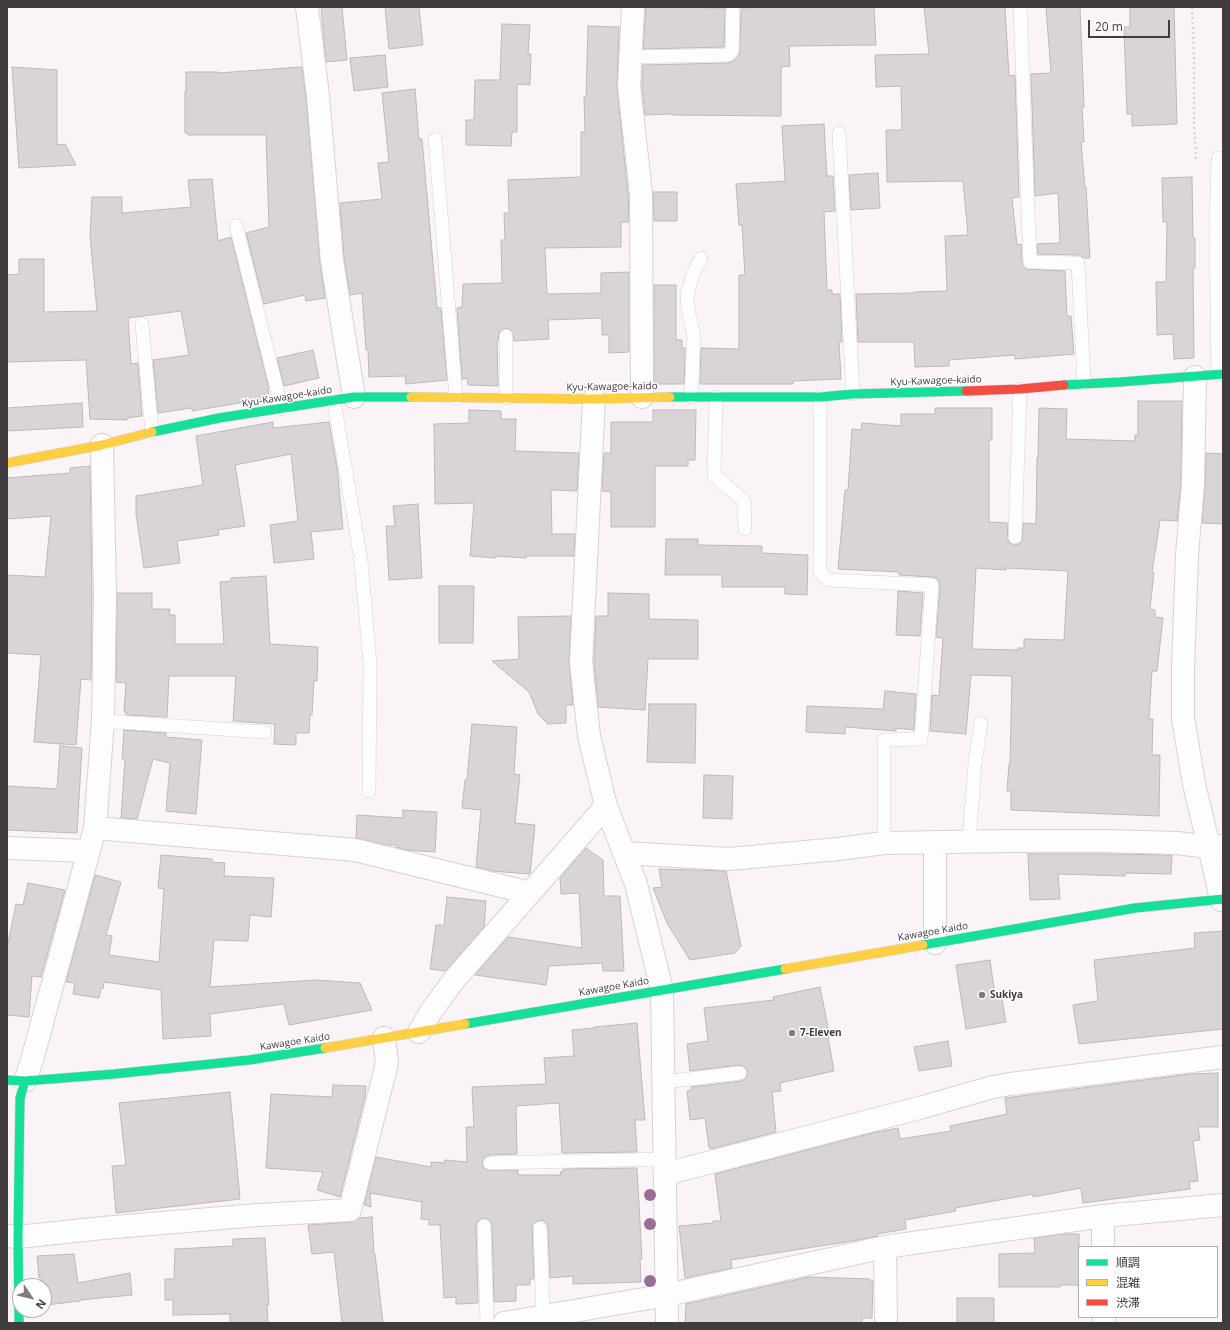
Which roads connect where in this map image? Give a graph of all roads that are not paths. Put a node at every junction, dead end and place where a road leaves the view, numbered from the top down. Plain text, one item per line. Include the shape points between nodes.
1 (307, 7) edge
2 (633, 7) edge
3 (733, 7) edge
4 (1020, 7) edge
5 (630, 57) junction
6 (839, 133) dead end
7 (435, 139) dead end
8 (1218, 158) dead end
9 (236, 225) dead end
10 (701, 258) dead end
11 (142, 324) dead end
12 (506, 336) dead end
13 (1220, 375) edge
14 (1195, 377) junction
15 (1084, 383) junction
16 (1020, 389) junction
17 (853, 394) junction
18 (642, 397) junction
19 (691, 397) junction
20 (716, 397) junction
21 (820, 397) junction
22 (456, 398) junction
23 (506, 398) junction
24 (344, 399) junction
25 (594, 399) junction
26 (282, 409) junction
27 (152, 432) junction
28 (102, 445) junction
29 (7, 463) edge
30 (745, 529) dead end
31 (1015, 537) dead end
32 (103, 721) junction
33 (981, 723) dead end
34 (265, 732) dead end
35 (369, 791) dead end
36 (606, 806) junction
37 (95, 828) junction
38 (935, 842) junction
39 (969, 842) junction
40 (884, 843) junction
41 (1216, 846) edge
42 (7, 848) edge
43 (88, 851) junction
44 (624, 853) junction
45 (530, 893) junction
46 (1222, 900) edge
47 (935, 943) junction
48 (662, 990) junction
49 (418, 1032) junction
50 (384, 1038) junction
51 (1223, 1058) edge
52 (740, 1073) dead end
53 (16, 1081) edge
54 (664, 1082) junction
55 (490, 1163) dead end
56 (665, 1166) junction
57 (1223, 1205) edge
58 (1103, 1216) junction
59 (484, 1226) dead end
60 (540, 1228) dead end
61 (13, 1236) edge
62 (1103, 1246) edge
63 (885, 1247) junction
64 (667, 1295) junction
65 (544, 1315) junction
66 (19, 1323) edge
67 (487, 1323) edge
68 (504, 1323) edge
69 (667, 1323) edge
70 (886, 1323) edge

1 - 24 street via 318,96
2 - 5 street
3 - 5 lane via 732,51 728,55
4 - 15 lane via 1030,262 1078,263
5 - 18 street via 629,86 641,193
6 - 17 lane
7 - 22 lane
8 - 13 lane via 1216,233
9 - 26 lane
10 - 19 lane via 687,296 694,336
11 - 27 lane
12 - 23 lane
13 - 14 main road, Kyu-Kawagoe-kaido
14 - 15 main road, Kyu-Kawagoe-kaido
14 - 41 street via 1194,484 1187,555 1183,718 1194,784
15 - 16 main road, Kyu-Kawagoe-kaido
16 - 17 main road, Kyu-Kawagoe-kaido
16 - 31 lane
17 - 21 main road, Kyu-Kawagoe-kaido
18 - 19 main road, Kyu-Kawagoe-kaido
18 - 25 main road, Kyu-Kawagoe-kaido
19 - 20 main road, Kyu-Kawagoe-kaido
20 - 21 main road, Kyu-Kawagoe-kaido
20 - 30 lane via 714,474 744,501
21 - 40 lane via 820,572 828,580 932,585 921,739 884,740
22 - 23 main road, Kyu-Kawagoe-kaido
22 - 24 main road, Kyu-Kawagoe-kaido
23 - 25 main road, Kyu-Kawagoe-kaido
24 - 26 main road, Kyu-Kawagoe-kaido
24 - 35 lane via 368,632
25 - 36 street via 581,662 589,736
26 - 27 main road, Kyu-Kawagoe-kaido via 219,418
27 - 28 main road, Kyu-Kawagoe-kaido
28 - 29 main road, Kyu-Kawagoe-kaido
28 - 32 street
32 - 34 lane
32 - 37 street
33 - 39 lane
36 - 44 street
36 - 45 street
37 - 43 street
37 - 45 street via 355,850
38 - 39 street
38 - 40 street
38 - 47 street
39 - 41 street via 1105,841
40 - 44 street via 729,859
41 - 46 street via 1216,872
42 - 43 street
43 - 53 street via 32,1060
44 - 48 street via 636,884
45 - 49 street via 454,980
46 - 47 main road, Kawagoe Kaido via 1135,908
47 - 48 main road, Kawagoe Kaido
48 - 49 main road, Kawagoe Kaido
48 - 54 street
49 - 50 main road, Kawagoe Kaido
50 - 53 main road, Kawagoe Kaido via 249,1060
50 - 61 street via 387,1063 350,1210 258,1215
51 - 56 street via 993,1087 923,1107
52 - 54 lane
53 - 61 main road via 20,1098
54 - 56 street
55 - 56 lane
56 - 64 street
57 - 58 street
58 - 62 street
58 - 63 street
59 - 67 lane
60 - 65 lane
61 - 66 main road
63 - 64 street
63 - 70 street
64 - 65 street
64 - 69 street
65 - 68 street

